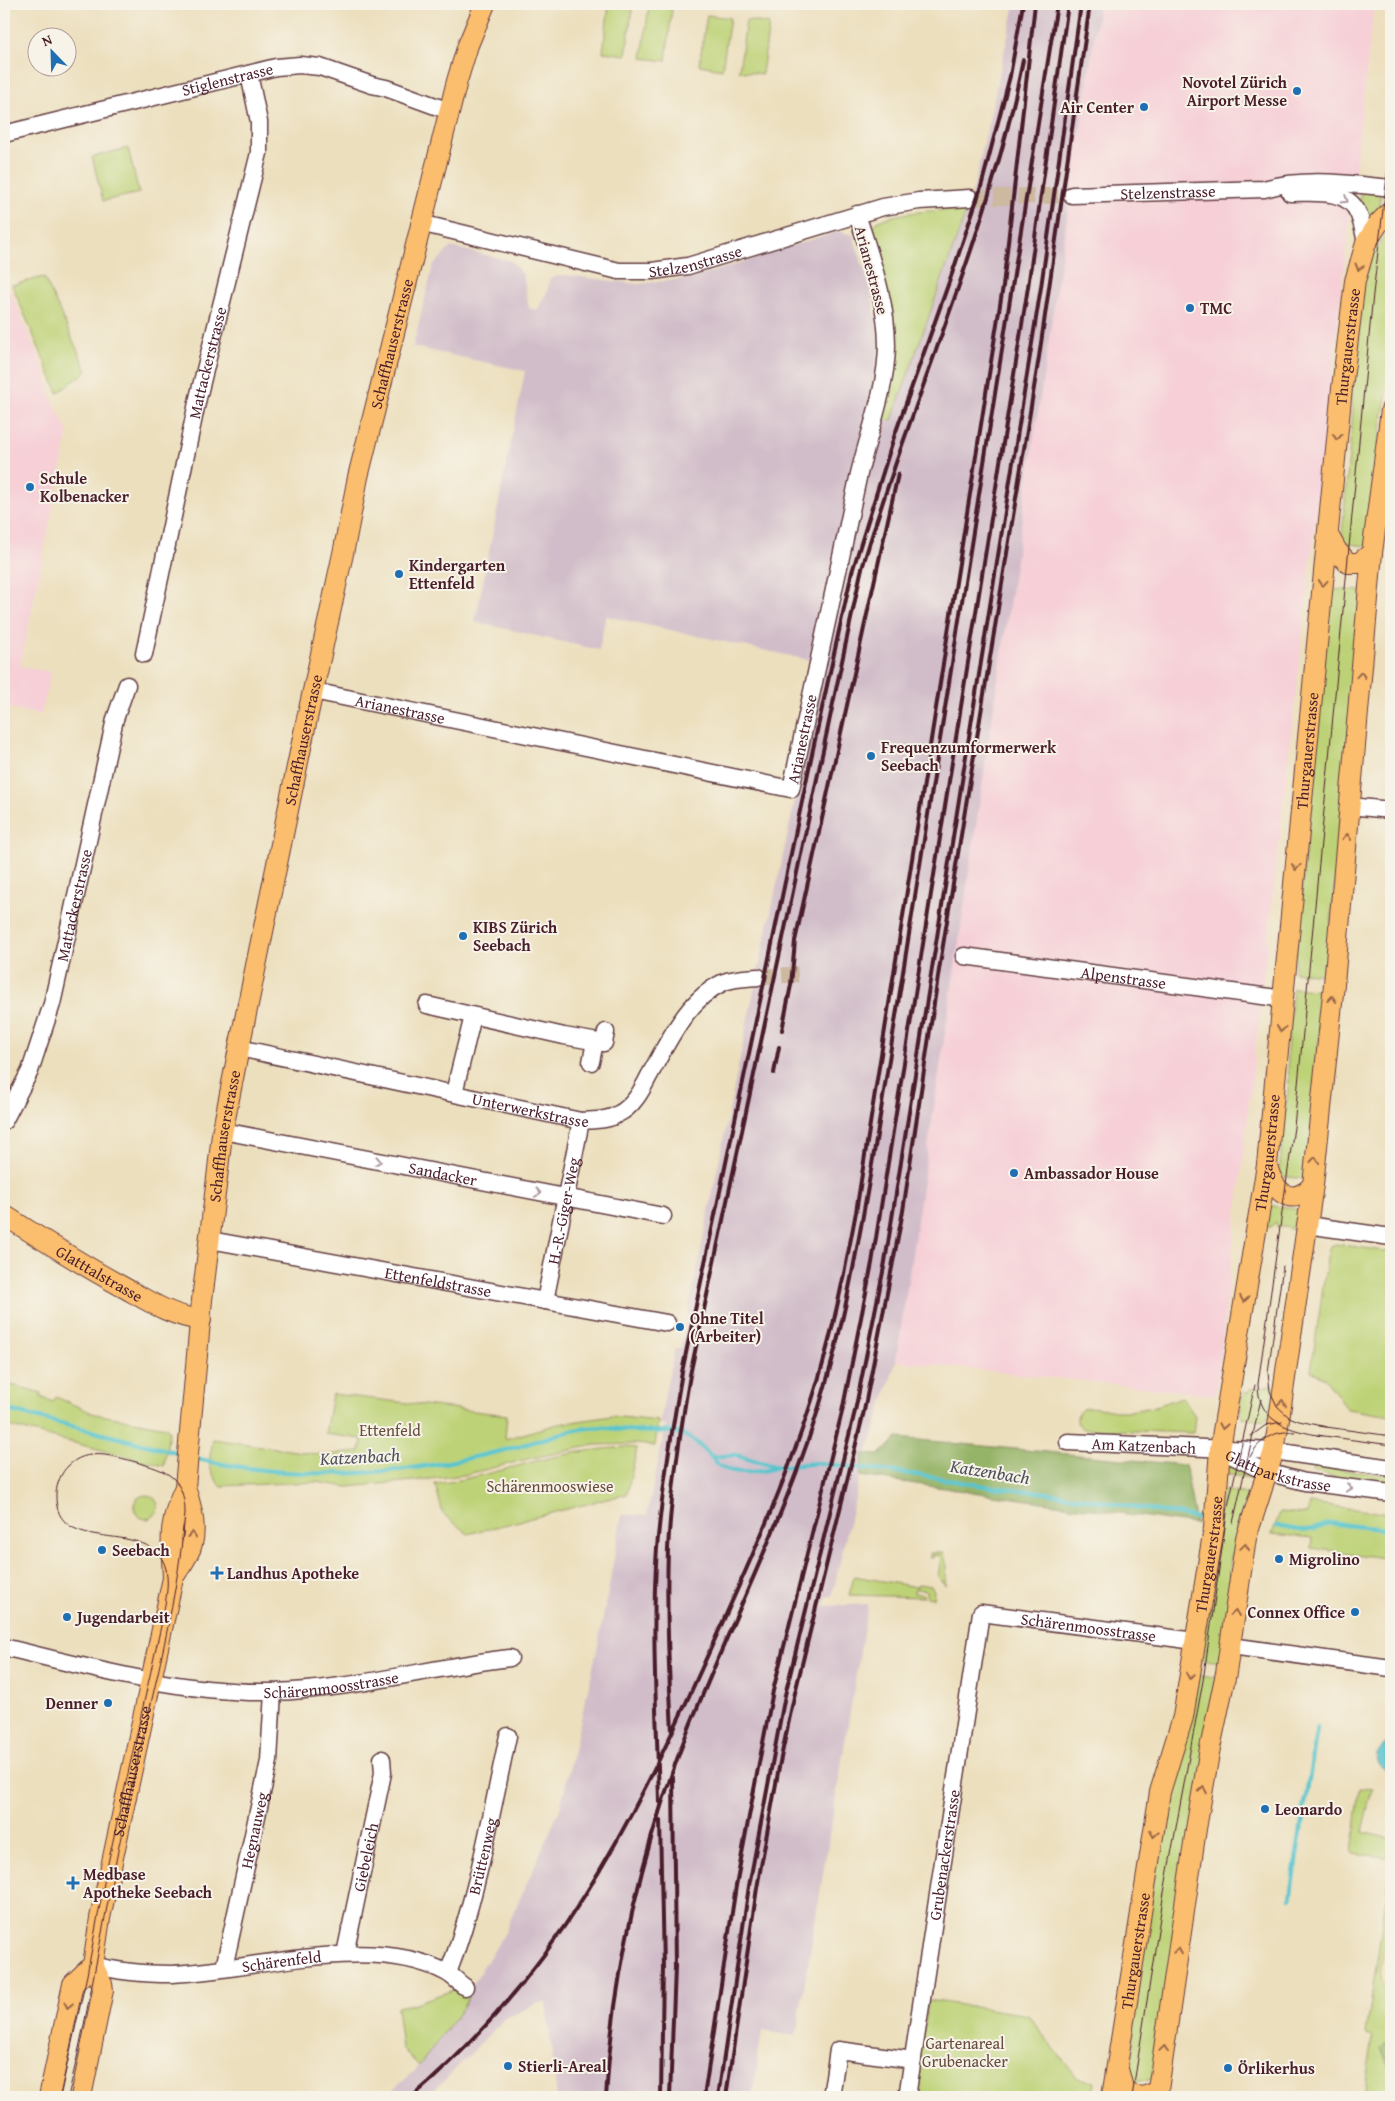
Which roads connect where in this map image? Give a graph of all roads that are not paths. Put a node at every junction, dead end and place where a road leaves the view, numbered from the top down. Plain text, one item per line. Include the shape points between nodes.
1 (484, 4) edge
2 (249, 74) junction
3 (449, 111) junction
4 (4, 134) edge
5 (1391, 188) edge
6 (1264, 189) junction
7 (1072, 195) tunnel mouth
8 (970, 198) tunnel mouth
9 (1391, 211) edge
10 (857, 214) junction
11 (420, 223) junction
12 (1366, 243) junction
13 (1391, 410) edge
14 (1328, 535) junction
15 (1372, 553) junction
16 (144, 654) dead end
17 (127, 685) dead end
18 (313, 691) junction
19 (1349, 806) junction
20 (1391, 810) edge
21 (964, 956) dead end
22 (758, 977) tunnel mouth
23 (1284, 999) junction
24 (427, 1005) dead end
25 (473, 1016) junction
26 (238, 1048) junction
27 (592, 1062) dead end
28 (454, 1093) junction
29 (4, 1121) edge
30 (581, 1121) junction
31 (223, 1131) junction
32 (1267, 1165) junction
33 (1313, 1185) junction
34 (565, 1198) junction
35 (4, 1215) edge
36 (663, 1216) dead end
37 (1307, 1225) junction
38 (1391, 1237) edge
39 (210, 1240) junction
40 (544, 1301) junction
41 (200, 1320) junction
42 (667, 1324) dead end
43 (1068, 1442) dead end
44 (1220, 1450) junction
45 (1274, 1451) junction
46 (1391, 1468) edge
47 (1266, 1472) junction
48 (1391, 1493) edge
49 (981, 1612) joint
50 (1195, 1641) junction
51 (1231, 1646) junction
52 (4, 1647) edge
53 (510, 1658) dead end
54 (1391, 1668) edge
55 (152, 1680) junction
56 (273, 1692) junction
57 (508, 1736) dead end
58 (382, 1759) dead end
59 (345, 1954) junction
60 (92, 1965) junction
61 (224, 1968) junction
62 (448, 1973) junction
63 (465, 1987) dead end
64 (913, 2060) junction
65 (1117, 2064) junction
66 (1157, 2093) edge
67 (48, 2097) edge
68 (81, 2097) edge
69 (831, 2097) edge
70 (907, 2097) edge
71 (1112, 2097) edge

1 - 3 main road, Schaffhauserstrasse
2 - 3 street, Stiglenstrasse via 276,67 320,66
2 - 4 street, Stiglenstrasse
2 - 16 street, Mattackerstrasse via 259,122 259,153 198,398
3 - 11 main road, Schaffhauserstrasse
5 - 6 street, Stelzenstrasse via 1316,181
6 - 7 street, Stelzenstrasse
6 -> 12 street, Stelzenstrasse via 1277,193 1324,193 1341,197 1358,213
8 - 10 street, Stelzenstrasse via 907,202
9 - 12 main road, Thurgauerstrasse
10 - 11 street, Stelzenstrasse via 688,266 652,271 618,271
10 - 18 street, Arianestrasse via 884,309 886,370 858,475 791,789
11 - 18 main road, Schaffhauserstrasse via 358,478
12 -> 14 main road, Thurgauerstrasse via 1355,281
13 - 15 main road
14 - 15 main road via 1336,552 1348,563 1359,563
14 -> 23 main road, Thurgauerstrasse
19 -> 15 main road
17 - 29 street, Mattackerstrasse via 115,719 52,1004 30,1071
18 - 26 main road, Schaffhauserstrasse
19 - 20 street
33 -> 19 main road
21 - 23 street, Alpenstrasse
22 - 30 street, Unterwerkstrasse via 726,982 705,993 680,1024 633,1102 619,1114 603,1120
23 -> 32 main road, Thurgauerstrasse
24 - 25 street
25 - 27 street via 600,1037
25 - 28 street
26 - 28 street, Unterwerkstrasse
26 - 31 main road, Schaffhauserstrasse
28 - 30 street, Unterwerkstrasse
30 - 34 street, H.-R.-Giger-Weg
31 -> 34 street, Sandacker
31 - 39 main road, Schaffhauserstrasse
32 - 33 main road via 1280,1193 1298,1195
32 -> 44 main road, Thurgauerstrasse
33 - 37 main road
34 - 36 street, Sandacker
34 - 40 street, H.-R.-Giger-Weg
35 - 41 main road, Glatttalstrasse via 166,1311
37 - 38 street
45 -> 37 main road
39 - 40 street, Ettenfeldstrasse
39 - 41 main road, Schaffhauserstrasse
40 - 42 street, Ettenfeldstrasse
41 - 55 main road, Schaffhauserstrasse via 185,1487 193,1510 193,1534 190,1552 173,1578
43 - 44 street, Am Katzenbach
44 - 45 street, Glattparkstrasse
44 - 47 street, Glattparkstrasse
44 - 50 main road, Thurgauerstrasse via 1214,1528
45 - 46 street, Glattparkstrasse
45 - 47 main road
47 -> 48 street, Glattparkstrasse via 1305,1482
51 -> 47 main road via 1246,1538
49 - 50 street, Schärenmoosstrasse
49 - 64 street, Grubenackerstrasse
50 -> 65 main road, Thurgauerstrasse via 1183,1717 1160,1792
51 - 54 street
66 -> 51 main road via 1196,1829
52 - 55 street, Schärenmoosstrasse
53 - 56 street, Schärenmoosstrasse
55 - 56 street, Schärenmoosstrasse via 203,1688
55 - 60 main road, Schaffhauserstrasse
56 - 61 street, Hegnauweg via 269,1761
57 - 62 street, Brüttenweg via 471,1902
58 - 59 street, Giebeleich via 383,1773
59 - 61 street, Schärenfeld
59 - 62 street, Schärenfeld via 390,1956
60 - 61 street, Schärenfeld via 126,1972 173,1974
60 -> 67 main road via 73,1984
60 - 68 main road via 103,1990
62 - 63 street, Schärenfeld
64 - 69 street via 838,2050
64 - 70 street, Grubenackerstrasse
65 - 66 main road via 1123,2088 1128,2094 1144,2097
65 - 71 main road, Thurgauerstrasse

